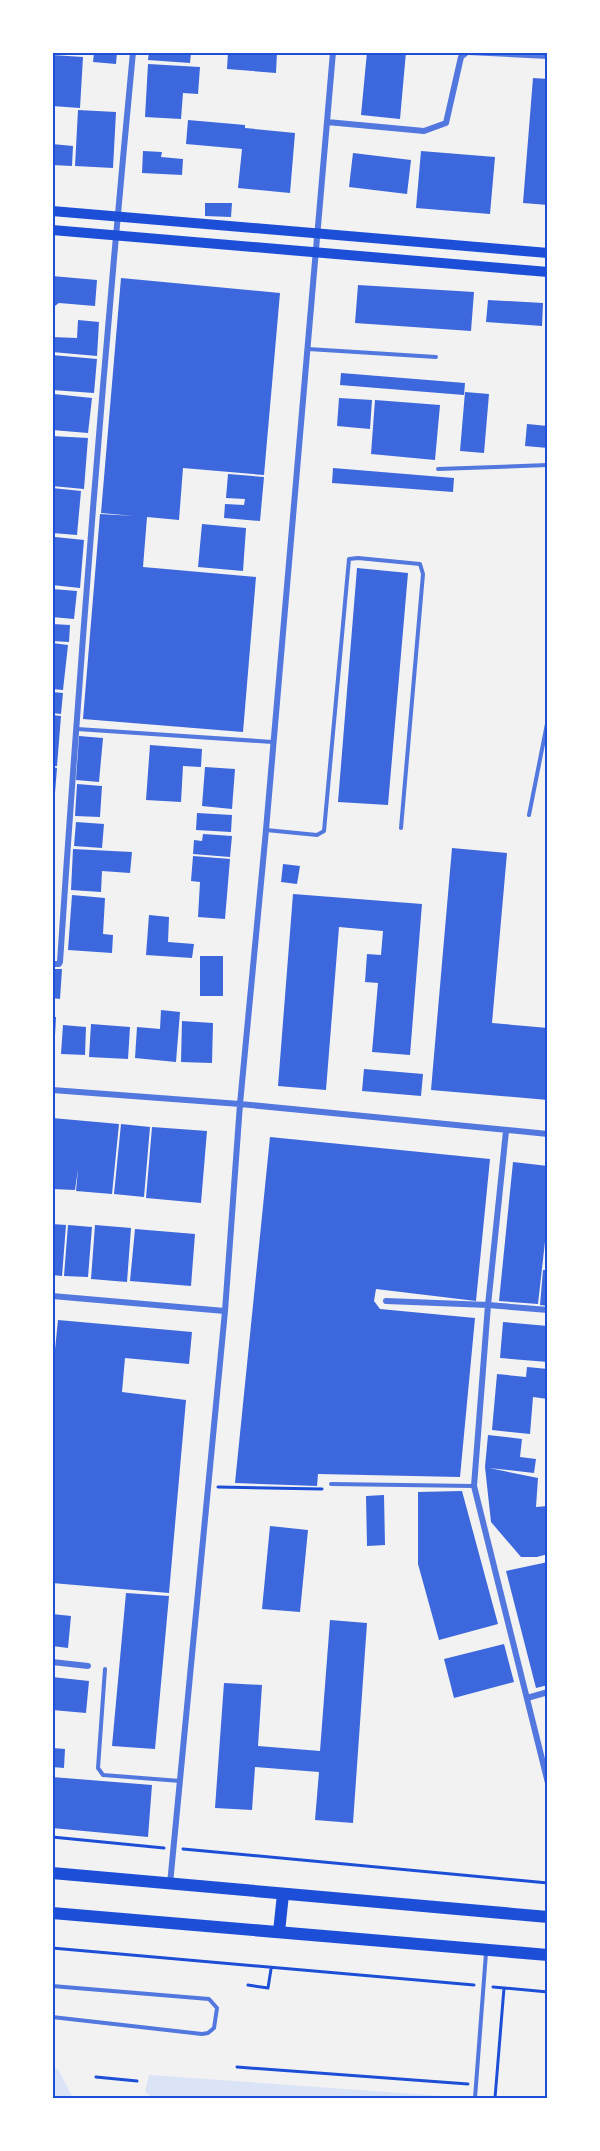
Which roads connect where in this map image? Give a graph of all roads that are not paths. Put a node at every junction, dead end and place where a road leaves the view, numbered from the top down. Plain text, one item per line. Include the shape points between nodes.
1 (133, 52) edge
2 (333, 52) edge
3 (468, 52) edge
4 (548, 56) edge
5 (327, 122) junction
6 (52, 211) edge
7 (117, 216) junction
8 (52, 230) edge
9 (317, 233) junction
10 (116, 235) junction
11 (315, 253) junction
12 (548, 253) edge
13 (548, 272) edge
14 (307, 349) junction
15 (436, 357) dead end
16 (548, 465) edge
17 (438, 469) dead end
18 (548, 719) edge
19 (76, 729) junction
20 (273, 742) junction
21 (529, 815) dead end
22 (401, 828) dead end
23 (266, 830) junction
24 (52, 964) edge
25 (52, 1090) edge
26 (240, 1104) junction
27 (506, 1131) junction
28 (548, 1134) edge
29 (52, 1296) edge
30 (386, 1301) dead end
31 (488, 1305) junction
32 (548, 1310) edge
33 (225, 1311) junction
34 (331, 1484) road end
35 (474, 1486) junction
36 (52, 1662) edge
37 (88, 1666) dead end
38 (105, 1669) dead end
39 (548, 1692) edge
40 (527, 1698) junction
41 (181, 1781) junction
42 (548, 1782) edge
43 (52, 1873) edge
44 (170, 1884) junction
45 (283, 1893) junction
46 (52, 1913) edge
47 (548, 1917) edge
48 (279, 1932) junction
49 (486, 1950) junction
50 (548, 1955) edge
51 (52, 1986) edge
52 (52, 2017) edge
53 (475, 2098) edge

1 - 7 street
2 - 5 street
3 - 4 street
3 - 5 street via 461,57 446,123 424,131
5 - 9 street
6 - 7 main road
7 - 9 main road
7 - 10 street
8 - 10 main road
9 - 11 street
9 - 12 main road
10 - 11 main road
10 - 19 street
11 - 13 main road
11 - 14 street
14 - 15 lane
14 - 20 street
16 - 17 lane
18 - 21 lane
19 - 20 lane
19 - 24 street via 60,964
20 - 23 street
22 - 23 lane via 423,574 420,564 358,558 349,559 324,831 317,835
23 - 26 street
25 - 26 street
26 - 27 street
26 - 33 street
27 - 28 street
27 - 31 street
29 - 33 street
30 - 31 street
31 - 32 street
31 - 35 street
33 - 41 street
34 - 35 lane
35 - 40 street
36 - 37 street
38 - 41 lane via 99,1773
39 - 40 street
40 - 42 street
41 - 44 street
43 - 44 main road
44 - 45 main road
45 - 47 main road
45 - 48 main road
46 - 48 main road
48 - 49 main road
49 - 50 main road
49 - 53 lane
51 - 52 lane via 209,1999 217,2008 214,2028 202,2034

